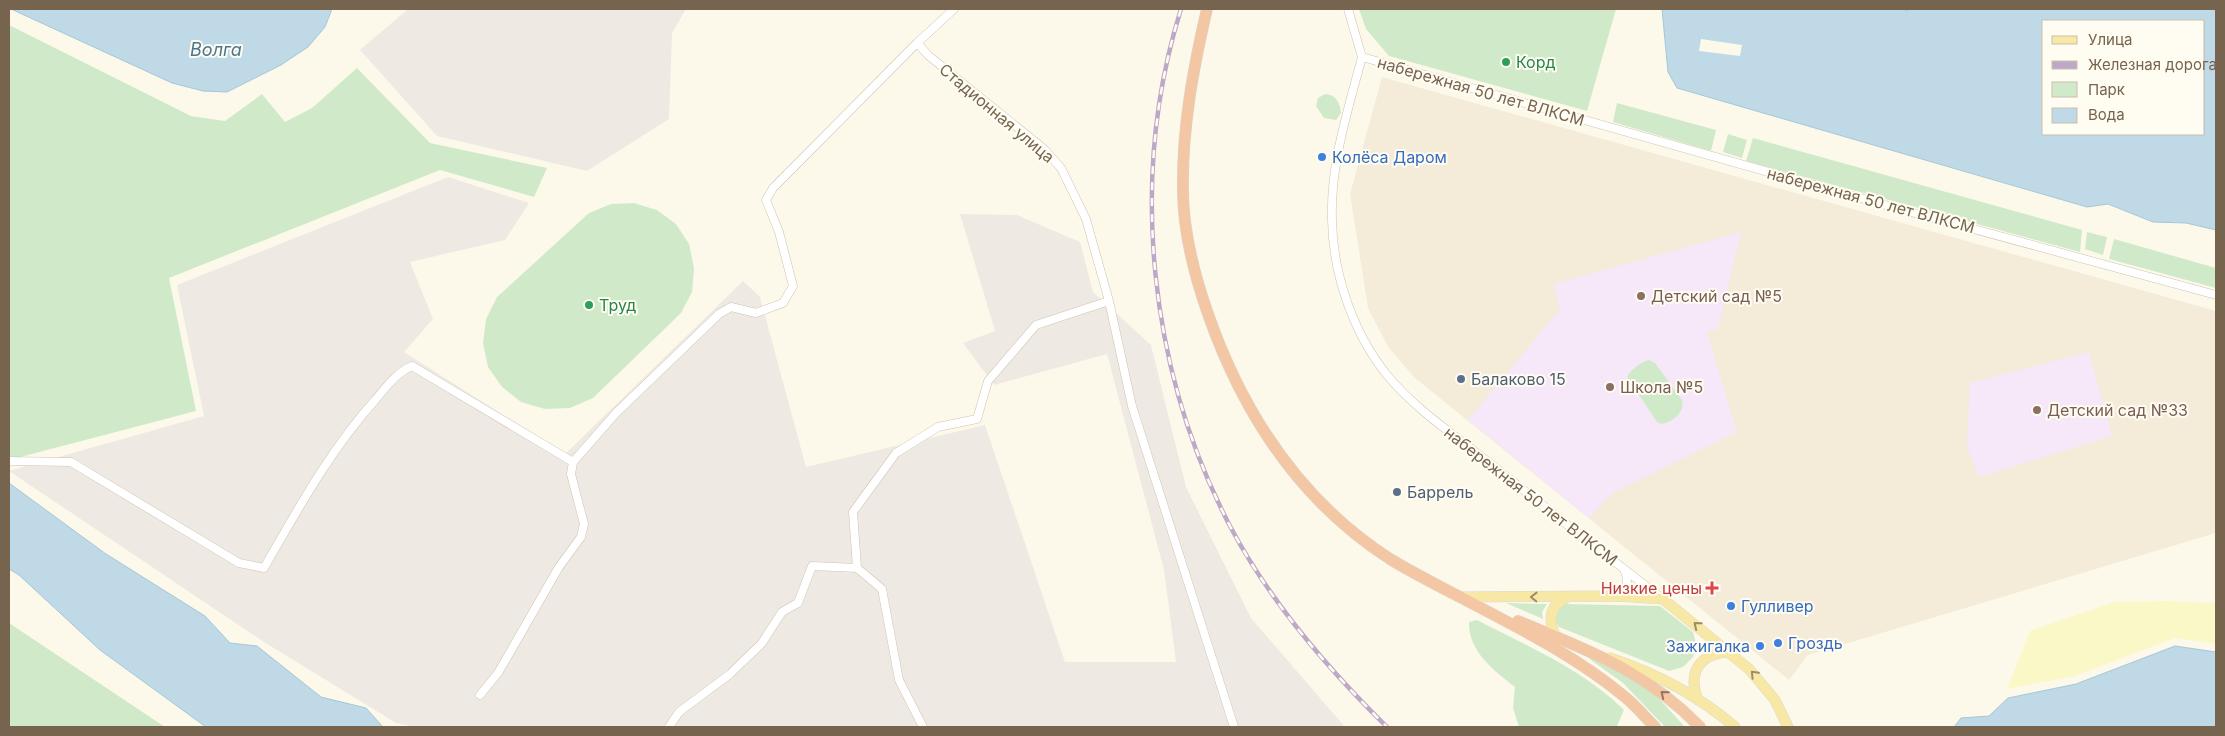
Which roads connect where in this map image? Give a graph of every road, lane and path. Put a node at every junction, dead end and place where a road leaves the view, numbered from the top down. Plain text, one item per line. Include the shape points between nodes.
1 (954, 9) edge
2 (1207, 9) edge
3 (1348, 9) edge
4 (916, 43) junction
5 (1362, 57) junction
6 (2216, 294) edge
7 (1109, 301) junction
8 (9, 461) edge
9 (573, 462) junction
10 (857, 568) junction
11 (1624, 569) junction
12 (1617, 596) junction
13 (1460, 597) junction
14 (1567, 598) junction
15 (1664, 599) junction
16 (1555, 637) junction
17 (1545, 643) junction
18 (1561, 647) junction
19 (1593, 652) junction
20 (1730, 652) junction
21 (1570, 658) junction
22 (480, 695) dead end
23 (1698, 700) junction
24 (669, 727) edge
25 (923, 727) edge
26 (1234, 727) edge
27 (1655, 727) edge
28 (1700, 727) edge
29 (1735, 727) edge
30 (1788, 727) edge

1 - 4 street
2 - 13 highway via 1194,61 1188,104 1183,192 1191,259 1208,316 1231,374 1262,431 1320,502 1375,549
3 - 5 street
4 - 7 street, Стадионная улица via 1044,150 1061,168 1086,219
4 - 9 street via 774,188 766,200 779,232 793,286 783,302 756,313 731,307 719,314 616,413
5 - 6 street, набережная 50 лет ВЛКСМ via 1860,198
5 - 11 street, набережная 50 лет ВЛКСМ via 1335,166 1332,221 1341,280 1362,335 1386,374 1416,405
7 - 10 street via 1036,325 988,382 977,419 938,427 896,453 853,512
7 - 26 street, Стадионная улица via 1132,406
8 - 9 street via 71,462 239,563 264,568 319,474 354,423 400,371 412,366
9 - 22 street via 571,474 584,524 580,537 559,567 498,674
10 - 24 street via 812,566 798,603 782,612 762,643 730,674 679,712
10 - 25 street via 882,588 899,680
11 - 12 street via 1627,582 1623,592
11 - 15 street, набережная 50 лет ВЛКСМ
12 - 14 main road
12 - 15 main road
14 -> 13 main road
13 - 16 highway
13 - 17 highway
14 - 16 main road via 1559,601 1552,610 1551,626
20 -> 15 main road
16 - 18 main road
16 - 19 highway
17 - 18 main road
17 - 21 highway
18 - 19 main road
18 - 21 main road
19 - 23 main road via 1632,665
28 -> 19 highway via 1660,690
20 - 23 main road via 1708,656 1696,670 1693,680
30 -> 20 main road via 1781,709 1763,684
21 - 27 highway via 1625,697
23 - 29 main road

